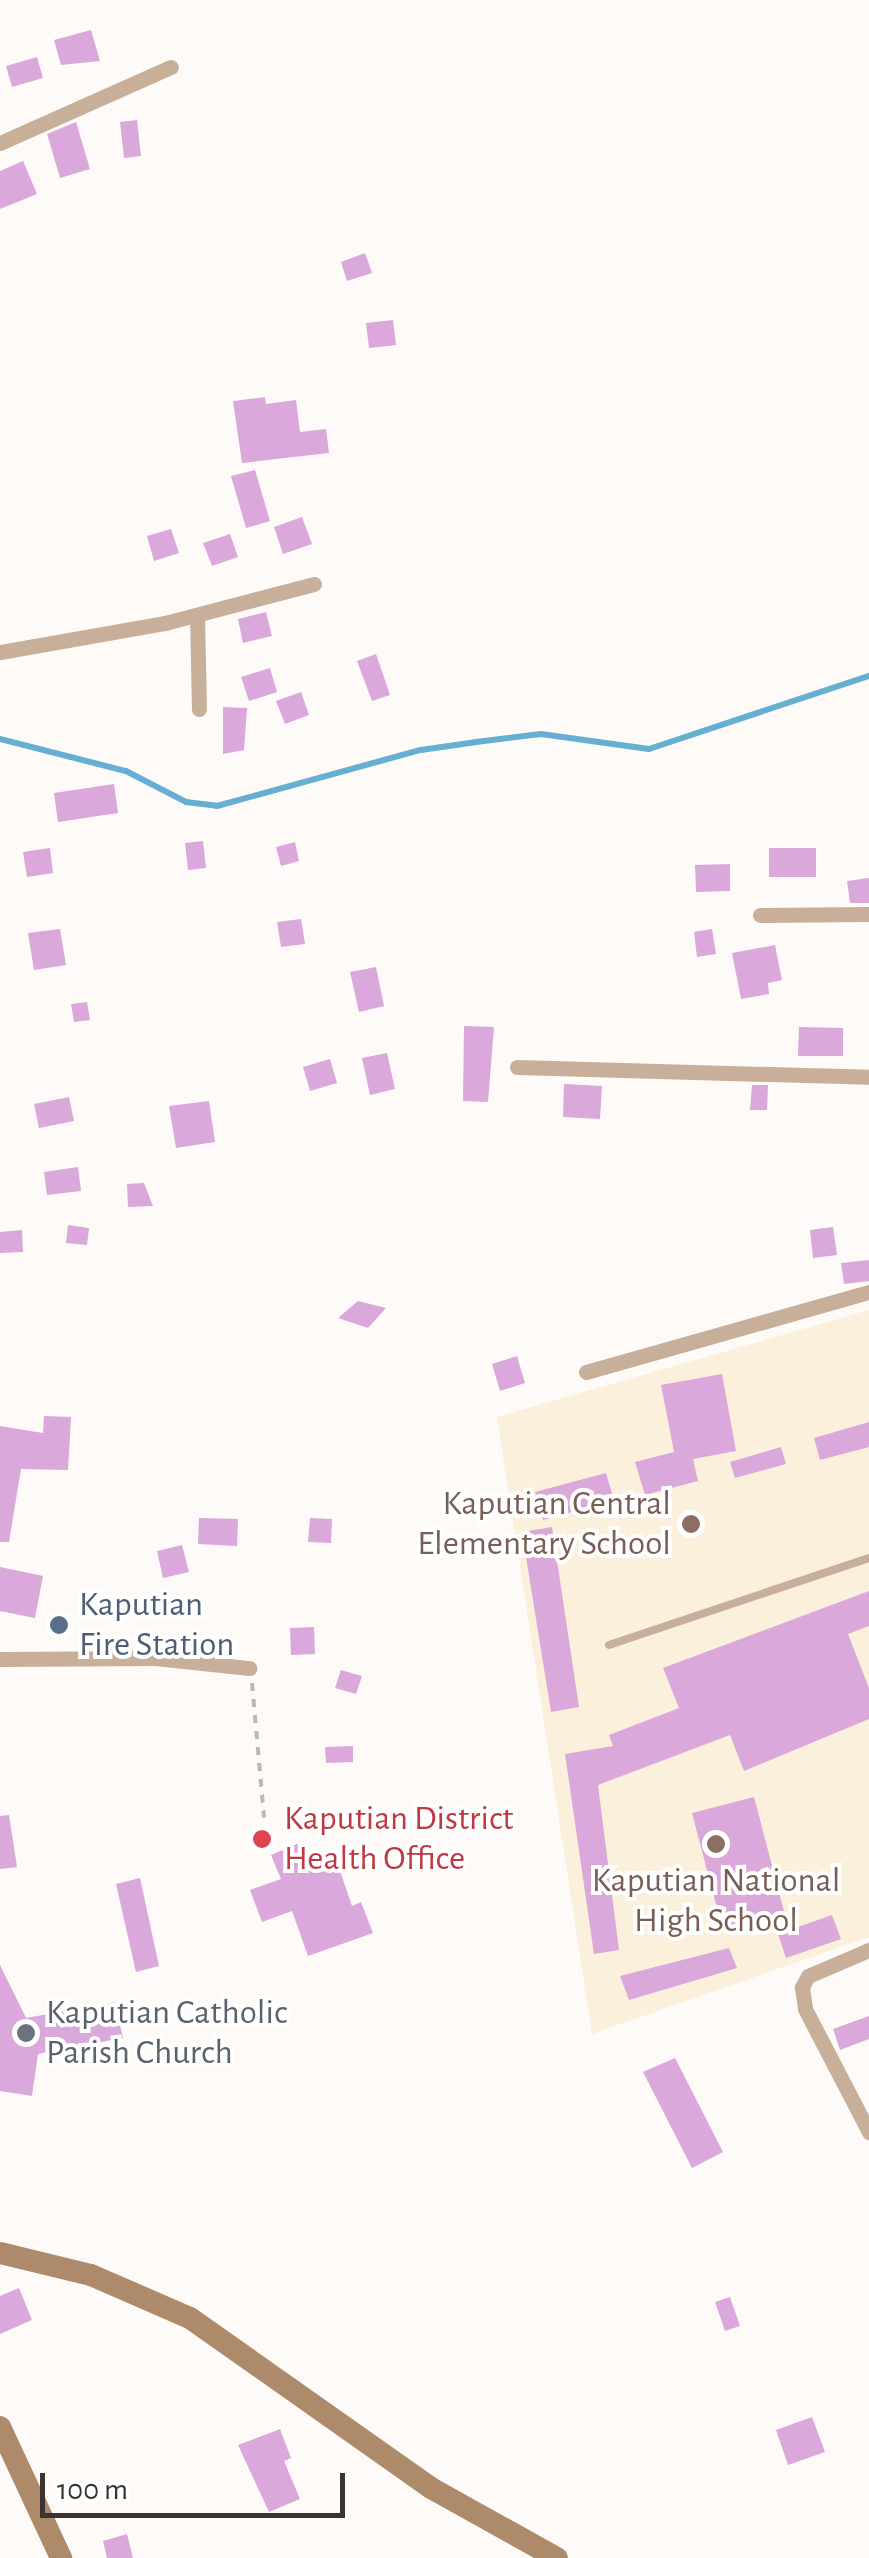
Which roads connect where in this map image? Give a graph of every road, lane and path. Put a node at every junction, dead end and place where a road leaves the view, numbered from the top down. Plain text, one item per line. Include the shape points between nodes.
1 (171, 68) dead end
2 (0, 143) edge
3 (314, 584) dead end
4 (197, 615) junction
5 (0, 652) edge
6 (199, 709) dead end
7 (869, 914) edge
8 (760, 915) dead end
9 (517, 1068) dead end
10 (869, 1077) edge
11 (869, 1292) edge
12 (586, 1372) dead end
13 (869, 1558) edge
14 (609, 1646) dead end
15 (0, 1659) edge
16 (248, 1668) joint
17 (264, 1817) dead end
18 (869, 1950) edge
19 (869, 2132) edge
20 (0, 2253) edge
21 (0, 2427) edge
22 (60, 2558) edge
23 (557, 2558) edge

1 - 2 street
3 - 4 street
4 - 5 street
4 - 6 street
7 - 8 street
9 - 10 street
11 - 12 street
13 - 14 lane
15 - 16 street via 155,1658
16 - 17 path via 261,1732
18 - 19 street via 808,1976 802,1986 805,2009
20 - 23 street via 91,2275 190,2318 431,2488
21 - 22 street

